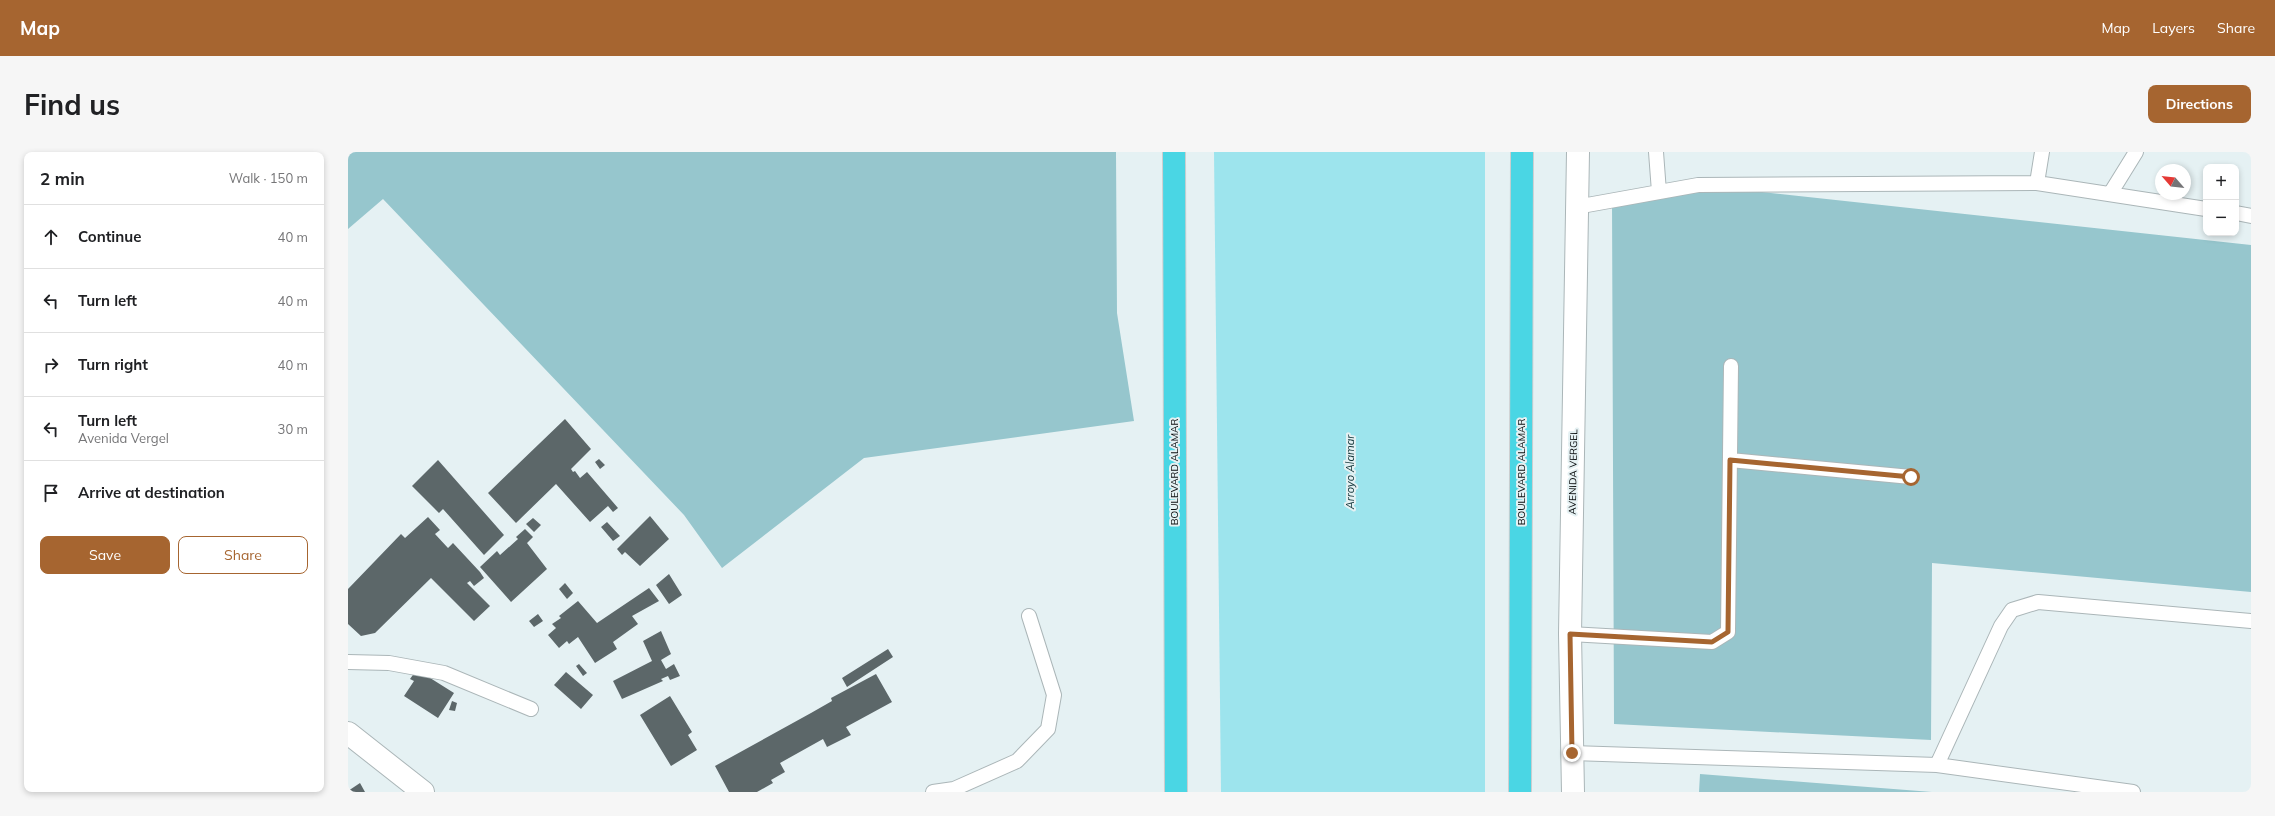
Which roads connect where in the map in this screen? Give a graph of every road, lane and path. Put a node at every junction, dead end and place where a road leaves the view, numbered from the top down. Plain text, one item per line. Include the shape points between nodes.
1 (1174, 152) edge
2 (1522, 152) edge
3 (1578, 152) edge
4 (1656, 152) edge
5 (2042, 152) edge
6 (2136, 152) edge
7 (2038, 183) junction
8 (1659, 192) junction
9 (2110, 194) junction
10 (1576, 207) junction
11 (2203, 209) edge
12 (2239, 214) edge
13 (2251, 216) edge
14 (1731, 366) dead end
15 (1730, 460) junction
16 (1911, 477) dead end
17 (1029, 616) dead end
18 (2251, 621) edge
19 (1570, 634) junction
20 (348, 662) edge
21 (531, 709) dead end
22 (350, 737) edge
23 (1572, 753) junction
24 (1937, 765) junction
25 (423, 792) edge
26 (933, 792) edge
27 (1176, 792) edge
28 (1520, 792) edge
29 (1573, 792) edge
30 (2133, 792) edge

1 - 27 highway, BOULEVARD ALAMAR
2 - 28 highway, BOULEVARD ALAMAR
3 - 10 street, AVENIDA VERGEL
4 - 8 lane
5 - 7 lane
6 - 9 lane
7 - 8 lane via 1698,185
7 - 9 lane
8 - 10 lane
9 - 11 lane
10 - 19 street, AVENIDA VERGEL
12 - 13 lane
14 - 15 lane
15 - 16 lane
15 - 19 lane via 1728,632 1712,642
17 - 26 lane via 1054,695 1048,729 1017,761 954,789
18 - 24 lane via 2038,602 2012,610 2001,626
19 - 23 street, AVENIDA VERGEL
20 - 21 lane via 388,662 444,673
22 - 25 street
23 - 24 lane
23 - 29 street, AVENIDA VERGEL
24 - 30 lane

